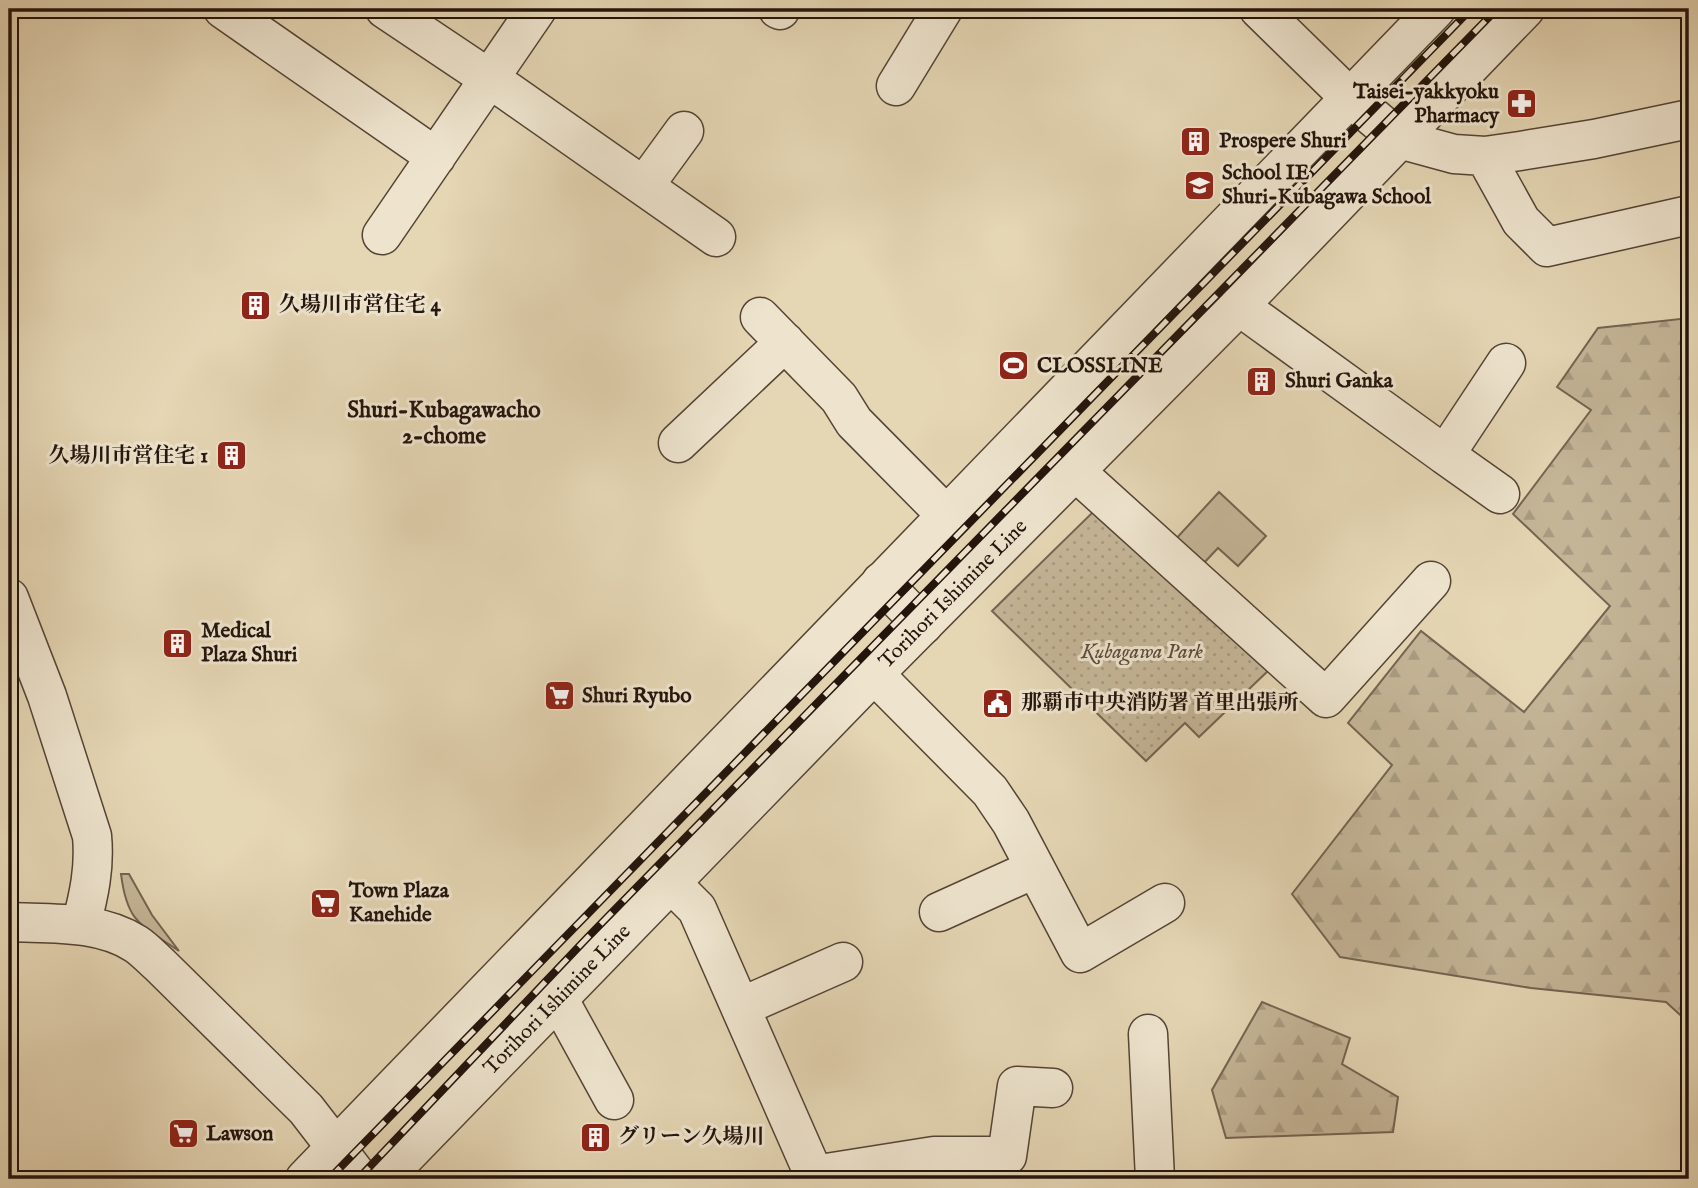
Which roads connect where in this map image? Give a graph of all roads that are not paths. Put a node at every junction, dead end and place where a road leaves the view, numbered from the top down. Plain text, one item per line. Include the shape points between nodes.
1 (223, 9) edge
2 (385, 9) edge
3 (537, 9) edge
4 (943, 9) edge
5 (1259, 9) edge
6 (1436, 9) edge
7 (1525, 9) edge
8 (489, 79) junction
9 (896, 86) dead end
10 (1349, 97) junction
11 (1689, 118) edge
12 (684, 131) dead end
13 (1399, 139) junction
14 (1485, 156) junction
15 (436, 157) junction
16 (644, 186) junction
17 (1689, 215) edge
18 (382, 235) dead end
19 (716, 237) dead end
20 (1239, 306) junction
21 (1507, 364) dead end
22 (678, 443) dead end
23 (1445, 455) junction
24 (1075, 471) junction
25 (1500, 494) dead end
26 (946, 514) junction
27 (1431, 581) dead end
28 (881, 582) junction
29 (9, 598) edge
30 (923, 625) junction
31 (874, 674) junction
32 (1034, 869) junction
33 (671, 883) junction
34 (1165, 904) dead end
35 (939, 912) dead end
36 (9, 922) edge
37 (81, 925) junction
38 (843, 962) dead end
39 (559, 1000) junction
40 (741, 1007) junction
41 (1148, 1034) dead end
42 (1053, 1088) dead end
43 (614, 1100) dead end
44 (335, 1148) junction
45 (1006, 1168) edge
46 (305, 1179) edge
47 (360, 1179) edge
48 (383, 1179) edge
49 (1155, 1179) edge

1 - 15 street
2 - 8 street
3 - 8 street
4 - 9 street
5 - 10 street
6 - 10 street
7 - 13 street, Torihori Ishimine Line
8 - 15 street
8 - 16 street
10 - 13 street
10 - 26 street
11 - 14 street
12 - 16 street
13 - 14 street via 1454,154
13 - 20 street, Torihori Ishimine Line
14 - 17 street via 1521,221 1547,247
15 - 18 street
16 - 19 street
20 - 23 street
20 - 24 street, Torihori Ishimine Line
21 - 23 street
22 - 26 street via 772,329 839,398 854,422
23 - 25 street
24 - 27 street via 1326,698
24 - 30 street, Torihori Ishimine Line
26 - 28 street
28 - 30 street
28 - 44 street
29 - 37 street via 47,695 92,836 92,884
30 - 31 street, Torihori Ishimine Line
31 - 32 street via 990,791
31 - 33 street, Torihori Ishimine Line
32 - 34 street via 1080,953
32 - 35 street
33 - 39 street, Torihori Ishimine Line
33 - 40 street via 698,909
36 - 37 street
37 - 44 street via 125,938 145,951 306,1109
38 - 40 street
39 - 43 street
39 - 48 street, Torihori Ishimine Line
40 - 45 street via 814,1175 934,1156
41 - 49 street
42 - 45 street via 1017,1086
44 - 46 street
44 - 47 street

